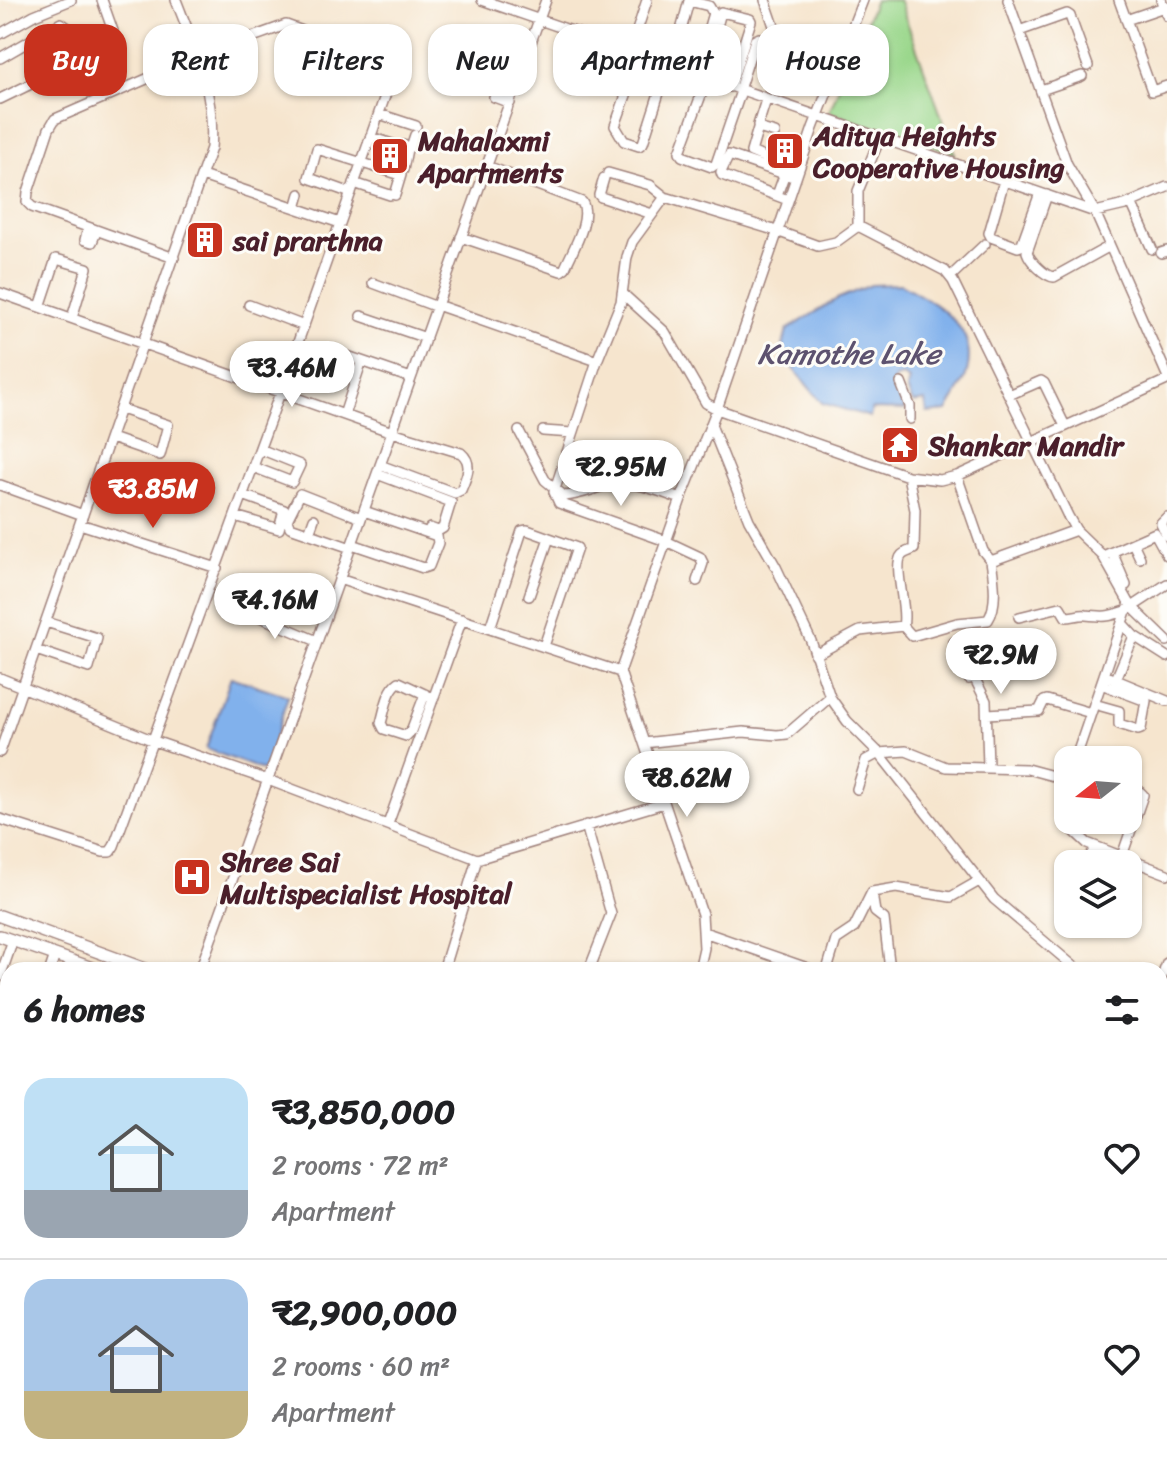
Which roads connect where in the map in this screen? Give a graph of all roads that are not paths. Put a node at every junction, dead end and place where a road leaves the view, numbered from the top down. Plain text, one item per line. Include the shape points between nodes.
1 (71, 0) edge
2 (102, 0) edge
3 (176, 0) edge
4 (482, 0) edge
5 (546, 0) edge
6 (647, 0) edge
7 (765, 0) edge
8 (863, 0) edge
9 (1008, 0) edge
10 (1119, 0) edge
11 (59, 5) junction
12 (1164, 7) edge
13 (1126, 20) junction
14 (539, 21) junction
15 (69, 24) edge
16 (111, 24) edge
17 (185, 24) edge
18 (642, 24) edge
19 (682, 24) edge
20 (711, 24) edge
21 (717, 24) edge
22 (773, 24) edge
23 (854, 24) edge
24 (553, 26) edge
25 (1019, 31) junction
26 (0, 34) edge
27 (258, 34) edge
28 (757, 39) edge
29 (0, 58) edge
30 (741, 66) edge
31 (1088, 66) dead end
32 (741, 76) edge
33 (1082, 76) dead end
34 (143, 80) edge
35 (1167, 86) edge
36 (1041, 90) junction
37 (741, 91) edge
38 (208, 96) edge
39 (623, 96) edge
40 (659, 96) edge
41 (696, 96) edge
42 (734, 96) edge
43 (825, 96) edge
44 (494, 97) dead end
45 (0, 99) edge
46 (766, 100) junction
47 (510, 103) junction
48 (379, 114) junction
49 (817, 117) junction
50 (758, 125) dead end
51 (775, 133) dead end
52 (371, 136) junction
53 (880, 138) junction
54 (362, 160) junction
55 (487, 166) junction
56 (785, 173) junction
57 (797, 175) junction
58 (202, 176) junction
59 (306, 180) dead end
60 (1004, 181) junction
61 (1167, 187) edge
62 (351, 191) junction
63 (300, 194) dead end
64 (1044, 194) junction
65 (777, 195) junction
66 (665, 197) junction
67 (788, 200) junction
68 (1131, 202) junction
69 (296, 208) junction
70 (1095, 212) junction
71 (652, 214) junction
72 (340, 223) junction
73 (858, 226) junction
74 (777, 231) junction
75 (461, 237) junction
76 (985, 244) dead end
77 (1110, 246) junction
78 (1160, 251) edge
79 (174, 258) junction
80 (950, 277) junction
81 (373, 283) dead end
82 (622, 293) junction
83 (2, 294) edge
84 (0, 305) edge
85 (249, 305) dead end
86 (437, 306) junction
87 (40, 307) junction
88 (72, 318) junction
89 (362, 318) dead end
90 (304, 326) junction
91 (425, 340) junction
92 (143, 344) junction
93 (597, 361) junction
94 (360, 366) junction
95 (1167, 377) edge
96 (410, 381) junction
97 (901, 383) dead end
98 (280, 393) junction
99 (1009, 395) junction
100 (121, 409) junction
101 (717, 409) junction
102 (344, 415) junction
103 (910, 419) dead end
104 (711, 425) junction
105 (1065, 426) junction
106 (519, 431) dead end
107 (543, 431) dead end
108 (392, 432) junction
109 (573, 433) junction
110 (111, 438) junction
111 (1030, 441) junction
112 (260, 449) junction
113 (253, 467) junction
114 (379, 469) junction
115 (908, 476) junction
116 (957, 476) junction
117 (0, 485) edge
118 (555, 488) junction
119 (244, 494) junction
120 (681, 499) junction
121 (284, 507) dead end
122 (363, 512) junction
123 (235, 516) junction
124 (1167, 517) edge
125 (314, 519) dead end
126 (81, 520) junction
127 (1076, 530) junction
128 (309, 533) junction
129 (1167, 536) edge
130 (549, 538) junction
131 (666, 541) junction
132 (1133, 543) junction
133 (351, 546) junction
134 (1107, 554) junction
135 (1167, 555) edge
136 (1140, 558) dead end
137 (991, 561) junction
138 (217, 568) junction
139 (339, 579) junction
140 (697, 581) dead end
141 (1167, 584) edge
142 (1126, 585) dead end
143 (529, 596) dead end
144 (1128, 608) junction
145 (246, 611) dead end
146 (1019, 617) dead end
147 (462, 619) junction
148 (46, 622) junction
149 (1122, 623) junction
150 (903, 626) junction
151 (490, 628) junction
152 (1134, 636) junction
153 (317, 641) junction
154 (1167, 641) edge
155 (954, 642) dead end
156 (544, 646) junction
157 (36, 650) junction
158 (815, 655) junction
159 (1167, 657) edge
160 (620, 672) junction
161 (0, 678) edge
162 (1103, 679) junction
163 (1116, 679) junction
164 (23, 686) junction
165 (429, 696) junction
166 (830, 697) junction
167 (1167, 701) edge
168 (1093, 708) junction
169 (987, 714) junction
170 (154, 741) junction
171 (644, 743) junction
172 (1080, 746) edge
173 (0, 752) edge
174 (879, 753) junction
175 (988, 767) junction
176 (1054, 776) edge
177 (268, 780) junction
178 (857, 789) dead end
179 (664, 803) junction
180 (0, 819) edge
181 (388, 824) junction
182 (586, 825) junction
183 (1077, 834) edge
184 (1097, 847) junction
185 (1095, 850) edge
186 (1102, 850) edge
187 (477, 859) junction
188 (1142, 866) edge
189 (1167, 874) edge
190 (979, 881) junction
191 (872, 892) junction
192 (0, 916) edge
193 (704, 932) junction
194 (0, 936) edge
195 (13, 940) junction
196 (55, 955) junction
197 (781, 959) junction
198 (5, 962) edge
199 (53, 962) edge
200 (75, 962) edge
201 (126, 962) edge
202 (203, 962) edge
203 (445, 962) edge
204 (592, 962) edge
205 (700, 962) edge
206 (780, 962) edge
207 (790, 962) edge
208 (829, 962) edge
209 (889, 962) edge
210 (1069, 962) edge

1 - 11 street
2 - 16 street
3 - 17 street
4 - 14 street
5 - 14 street
6 - 18 street
7 - 22 street
8 - 23 street
9 - 25 street
10 - 13 street
11 - 15 street
11 - 26 street
12 - 13 street
13 - 35 street via 1152,91
14 - 24 street
14 - 47 street
19 - 20 street via 689,1 709,6
21 - 30 street via 721,12 750,19
25 - 31 street via 1067,14
25 - 36 street
27 - 48 street via 293,26 396,65
28 - 32 street
29 - 45 street via 61,23 79,53 66,68
33 - 36 street
34 - 79 street via 55,119 27,202
36 - 70 street via 1067,164
37 - 46 street
38 - 58 street via 211,148
39 - 40 street via 615,126 624,141 639,146
41 - 42 street via 680,152 712,167
43 - 49 street
44 - 47 street
46 - 49 street
46 - 50 street
47 - 55 street
48 - 52 street
48 - 52 street via 415,131 409,148
49 - 53 street
49 - 57 street
51 - 57 street via 758,128 751,152
52 - 54 street
52 - 54 street via 407,149 403,170
53 - 60 street
53 - 73 street via 858,191
54 - 62 street
54 - 62 street via 401,175 393,195
54 - 62 street via 317,149 309,178
55 - 75 street
55 - 75 street via 582,202 585,217 561,271
56 - 57 street
56 - 65 street
56 - 65 street via 729,155 721,172
57 - 67 street
58 - 69 street
58 - 79 street
59 - 62 street
60 - 64 street
60 - 64 street via 989,233 1018,247
61 - 68 street
62 - 72 street
63 - 69 street
64 - 70 street
64 - 77 street via 1027,252 1049,277
65 - 67 street
66 - 71 street
66 - 71 street via 650,185 606,175 601,197
66 - 74 street
67 - 74 street
68 - 70 street
68 - 78 street
69 - 72 street
70 - 77 street
71 - 82 street via 632,242
72 - 90 street
73 - 74 street via 836,242 818,246
73 - 80 street
74 - 101 street
75 - 86 street
76 - 80 street
77 - 95 street
79 - 92 street
80 - 99 street
81 - 86 street
82 - 93 street
82 - 101 street via 665,332 706,403
83 - 84 street
83 - 87 street
85 - 90 street
86 - 91 street
86 - 93 street
87 - 88 street
87 - 88 street via 56,259 87,268
88 - 92 street
89 - 91 street
90 - 98 street
91 - 96 street
92 - 98 street
92 - 100 street
93 - 109 street
94 - 96 street
94 - 96 street via 346,359
94 - 102 street
95 - 105 street
96 - 108 street
97 - 103 street
98 - 102 street
98 - 112 street
99 - 105 street via 1041,381
99 - 111 street
100 - 110 street
100 - 110 street via 168,425 160,455
101 - 104 street
101 - 115 street
102 - 108 street
104 - 120 street
104 - 158 street via 749,520 798,611
105 - 111 street
106 - 118 street via 545,480
107 - 109 street
108 - 114 street
108 - 114 street via 461,453 470,466 461,490 448,492
109 - 118 street
110 - 126 street
111 - 116 street
111 - 127 street
112 - 113 street
112 - 113 street via 300,465 292,482
113 - 119 street
114 - 122 street
114 - 122 street via 447,499 451,505 443,528
115 - 116 street
115 - 150 street via 915,510 914,549 897,564
116 - 137 street
117 - 126 street
118 - 120 street via 572,496 636,483
118 - 131 street via 559,503
119 - 121 street
119 - 123 street
119 - 123 street via 284,510 279,529
120 - 131 street
122 - 128 street via 300,494 287,520 290,527
122 - 133 street
122 - 133 street via 437,536 438,543 429,566 423,568
123 - 138 street
124 - 129 street via 1161,523
125 - 128 street
126 - 138 street
126 - 148 street
127 - 134 street
127 - 137 street
128 - 133 street
130 - 143 street
130 - 151 street via 522,531
130 - 156 street via 577,551
131 - 140 street via 700,557
131 - 160 street
132 - 134 street
132 - 135 street via 1157,534
132 - 136 street
133 - 139 street
134 - 142 street
134 - 144 street
137 - 150 street via 995,581 988,620 912,636
138 - 170 street
139 - 147 street
139 - 153 street
141 - 144 street
144 - 146 street via 1098,618 1066,617 1060,607
144 - 149 street
144 - 154 street
145 - 153 street
147 - 151 street
147 - 165 street
148 - 157 street
148 - 157 street via 97,638 89,668
149 - 152 street
149 - 162 street
150 - 158 street via 860,631
151 - 156 street
152 - 159 street
152 - 163 street
153 - 177 street
155 - 169 street via 969,679 974,677 986,701
156 - 160 street
157 - 164 street
158 - 166 street
160 - 171 street
161 - 164 street
162 - 163 street
162 - 168 street
162 - 168 street via 1146,701 1141,729 1119,724 1119,711
163 - 167 street
164 - 170 street
164 - 173 street
165 - 165 street via 399,682 393,686 381,723 384,729 406,736
165 - 181 street
166 - 171 street via 787,734 743,732
166 - 174 street
168 - 169 street via 1047,700 1039,711
168 - 172 street
169 - 175 street
170 - 177 street
170 - 180 street via 110,852
171 - 179 street
174 - 175 street via 906,751 936,765
174 - 178 street via 866,760
174 - 190 street
175 - 176 street
177 - 181 street
177 - 202 street
179 - 182 street
179 - 193 street
181 - 187 street
182 - 187 street
182 - 204 street via 611,914
183 - 184 street
184 - 185 street
184 - 186 street
187 - 203 street
188 - 189 street
190 - 191 street via 951,897 896,888
190 - 210 street
191 - 208 street via 854,928 836,940
191 - 209 street via 875,912 884,919
192 - 201 main road
193 - 197 street
193 - 205 street
194 - 195 main road
195 - 196 main road
195 - 198 street
196 - 199 street
196 - 200 main road
197 - 206 street
197 - 207 street

